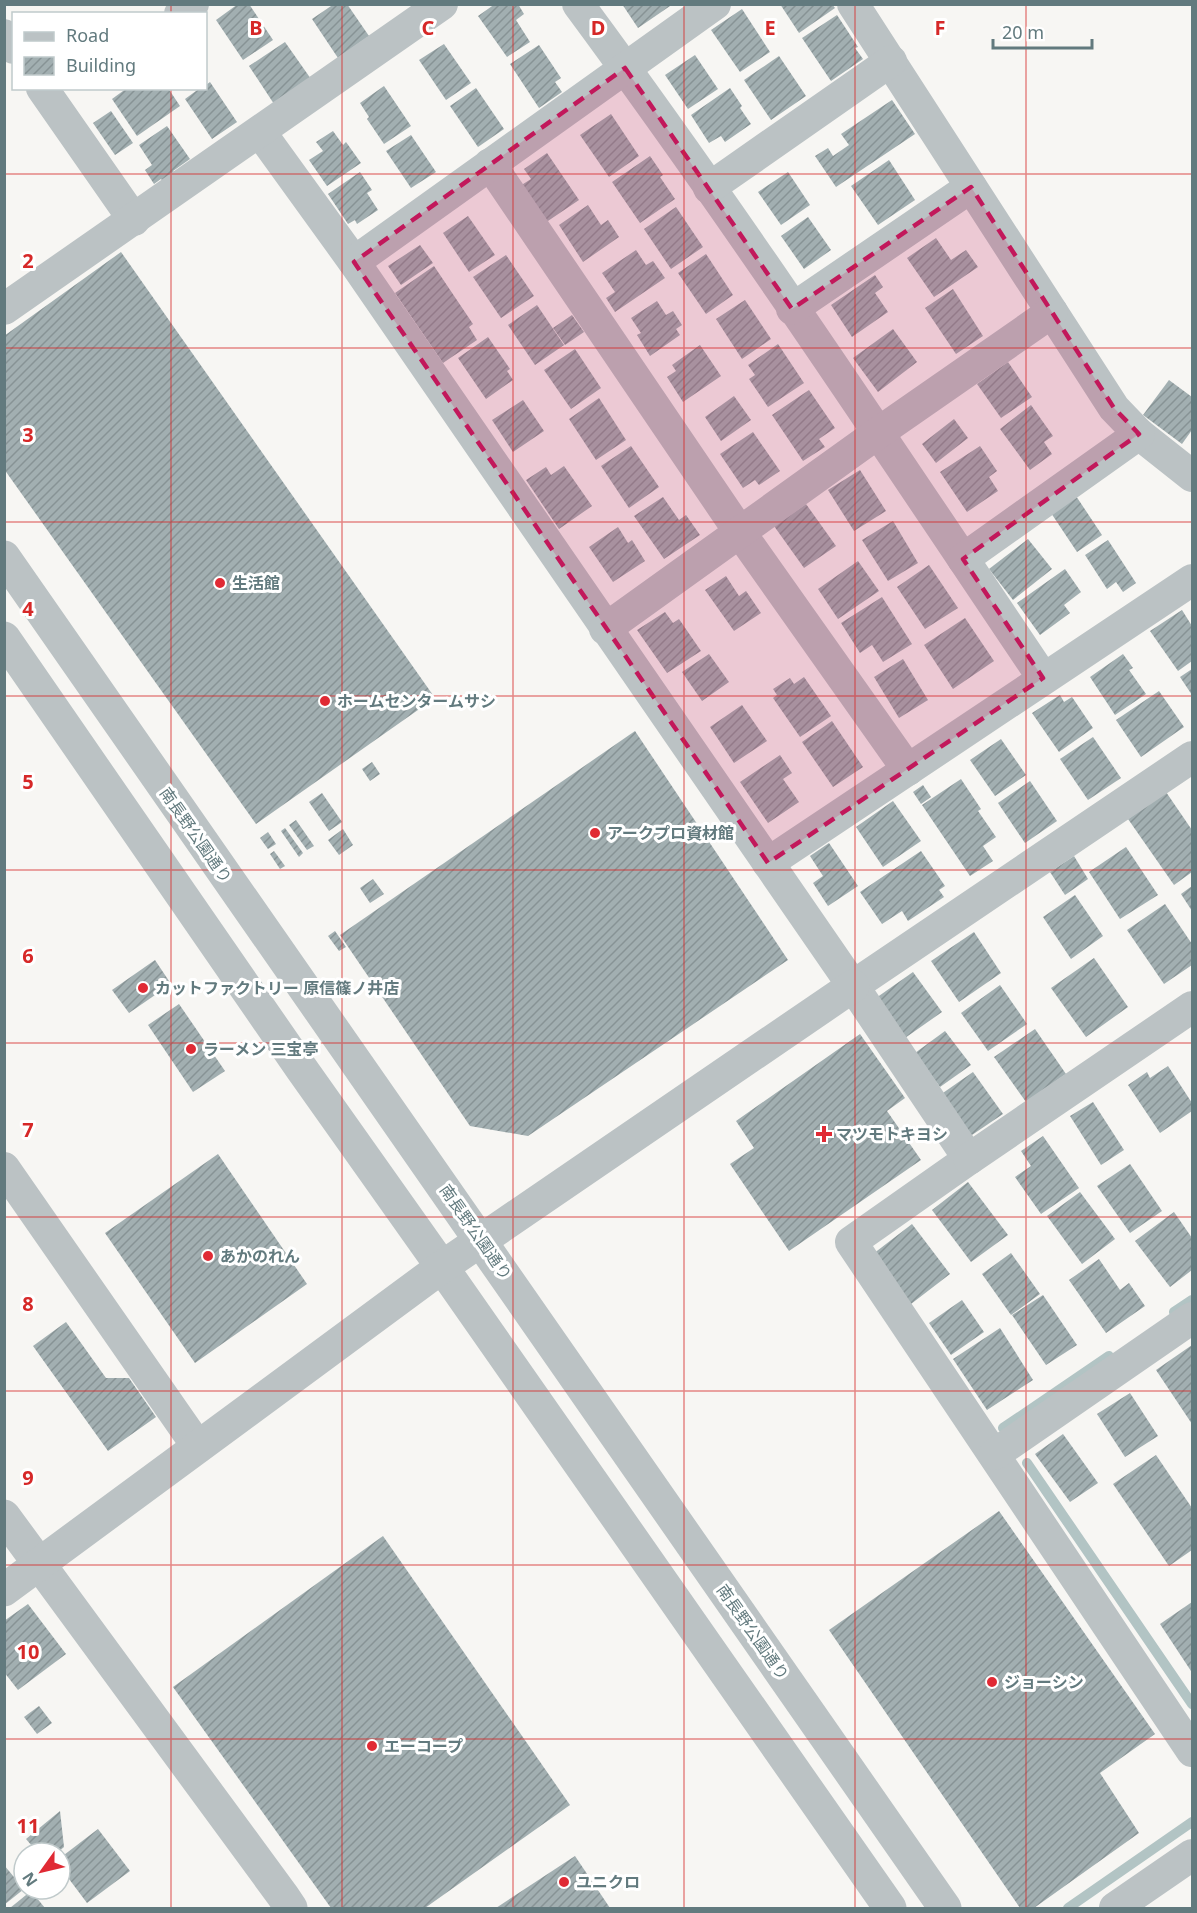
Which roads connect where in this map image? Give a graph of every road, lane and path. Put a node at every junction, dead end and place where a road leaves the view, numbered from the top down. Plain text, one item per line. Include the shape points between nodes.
1 (578, 4) edge
2 (716, 4) edge
3 (853, 4) edge
4 (423, 10) edge
5 (891, 61) junction
6 (625, 68) junction
7 (54, 93) edge
8 (260, 132) junction
9 (490, 164) junction
10 (971, 187) junction
11 (709, 188) junction
12 (134, 220) junction
13 (354, 262) junction
14 (4, 309) edge
15 (792, 309) junction
16 (1052, 312) junction
17 (878, 433) junction
18 (1139, 434) junction
19 (1192, 476) edge
20 (740, 531) junction
21 (4, 557) edge
22 (963, 559) junction
23 (1192, 580) edge
24 (605, 628) junction
25 (4, 638) edge
26 (1043, 678) junction
27 (1191, 761) edge
28 (908, 770) junction
29 (768, 863) junction
30 (853, 986) junction
31 (1192, 1007) edge
32 (969, 1159) junction
33 (4, 1168) edge
34 (482, 1240) junction
35 (442, 1267) junction
36 (1192, 1318) edge
37 (198, 1447) junction
38 (995, 1454) junction
39 (4, 1516) edge
40 (39, 1564) junction
41 (4, 1590) edge
42 (1192, 1751) edge
43 (1192, 1855) edge
44 (291, 1908) edge
45 (890, 1908) edge
46 (945, 1908) edge
47 (1115, 1908) edge

1 - 6 street
2 - 6 street
3 - 5 street
4 - 8 street
5 - 10 street
5 - 11 street
6 - 9 street
6 - 11 street
7 - 12 street
8 - 12 street
8 - 13 street
9 - 13 street
9 - 20 street
10 - 15 street
10 - 16 street
11 - 15 street
12 - 14 street
13 - 24 street
15 - 17 street
16 - 17 street
16 - 18 street via 1114,408
17 - 20 street
17 - 22 street
18 - 19 street
18 - 22 street
20 - 24 street
20 - 28 street
21 - 34 street, 南長野公園通り
22 - 26 street
23 - 26 street
24 - 29 street
25 - 35 street
26 - 28 street
27 - 30 street
28 - 29 street
29 - 30 street
30 - 32 street
30 - 34 street
31 - 32 street
32 - 38 street via 851,1242
33 - 37 street
34 - 35 street
34 - 46 street, 南長野公園通り
35 - 37 street
35 - 45 street
36 - 38 street
37 - 40 street
38 - 42 street
39 - 40 street
40 - 41 street
40 - 44 street
43 - 47 street

